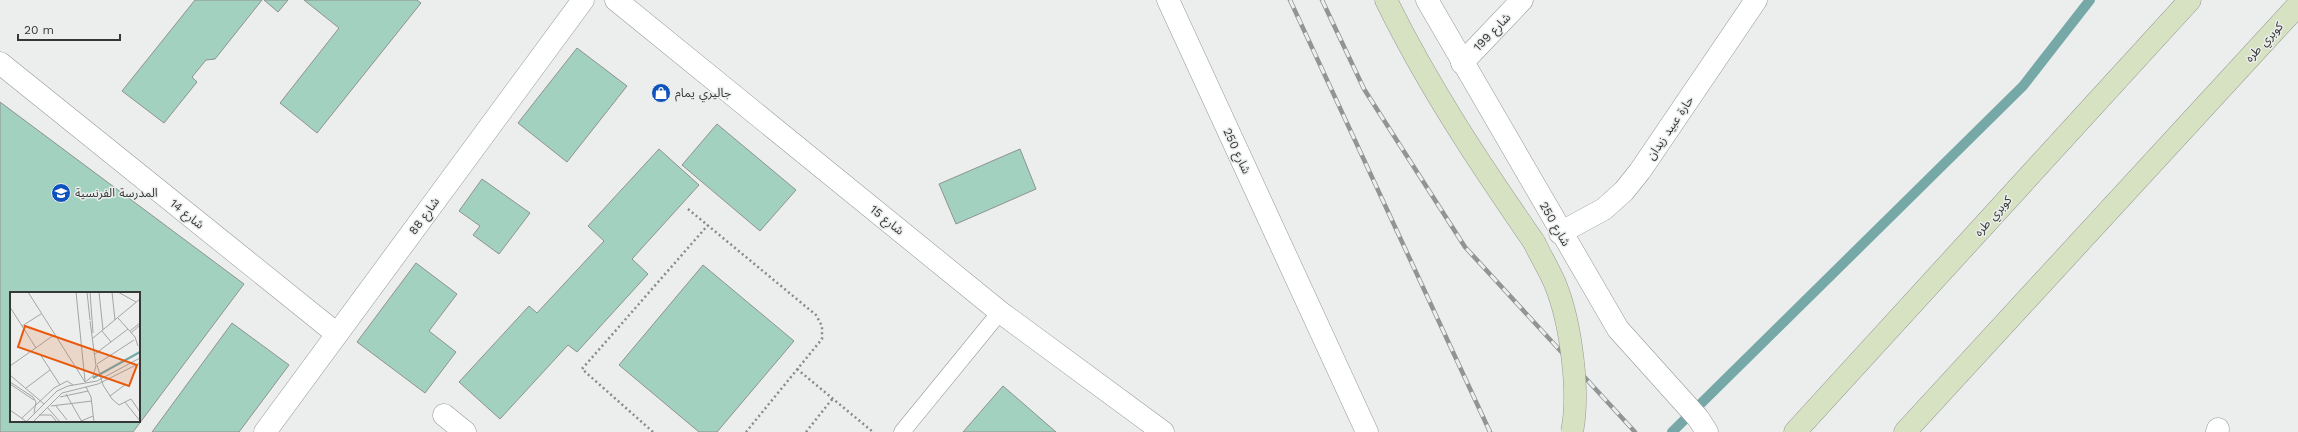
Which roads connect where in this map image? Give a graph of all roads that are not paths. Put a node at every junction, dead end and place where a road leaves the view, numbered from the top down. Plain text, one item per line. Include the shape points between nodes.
1 (583, 0) edge
2 (616, 0) edge
3 (1168, 0) edge
4 (1386, 0) edge
5 (1427, 0) edge
6 (1522, 0) edge
7 (1756, 0) edge
8 (2190, 0) edge
9 (2298, 5) edge
10 (0, 63) edge
11 (1462, 63) junction
12 (1560, 233) junction
13 (1000, 312) junction
14 (337, 334) junction
15 (444, 415) dead end
16 (264, 432) edge
17 (465, 432) edge
18 (902, 432) edge
19 (1163, 432) edge
20 (1367, 432) edge
21 (1572, 432) edge
22 (1707, 432) edge
23 (1795, 432) edge
24 (1905, 432) edge

1 - 14 street, شارع 88
2 - 13 street, شارع 15
3 - 20 street, شارع 250
4 - 21 main road, bridge via 1430,83 1467,144 1534,242 1557,287 1576,376
5 - 11 street, شارع 250
6 - 11 street, شارع 199
7 - 12 street, حارة عبيد زيدان via 1624,191 1604,209
8 - 23 main road, كوبري طره
9 - 24 main road, كوبري طره
10 - 14 street, شارع 14
11 - 12 street, شارع 250
12 - 22 street, شارع 250 via 1618,328 1698,418
13 - 18 lane
13 - 19 street, شارع 15
14 - 16 street, شارع 88
15 - 17 street

